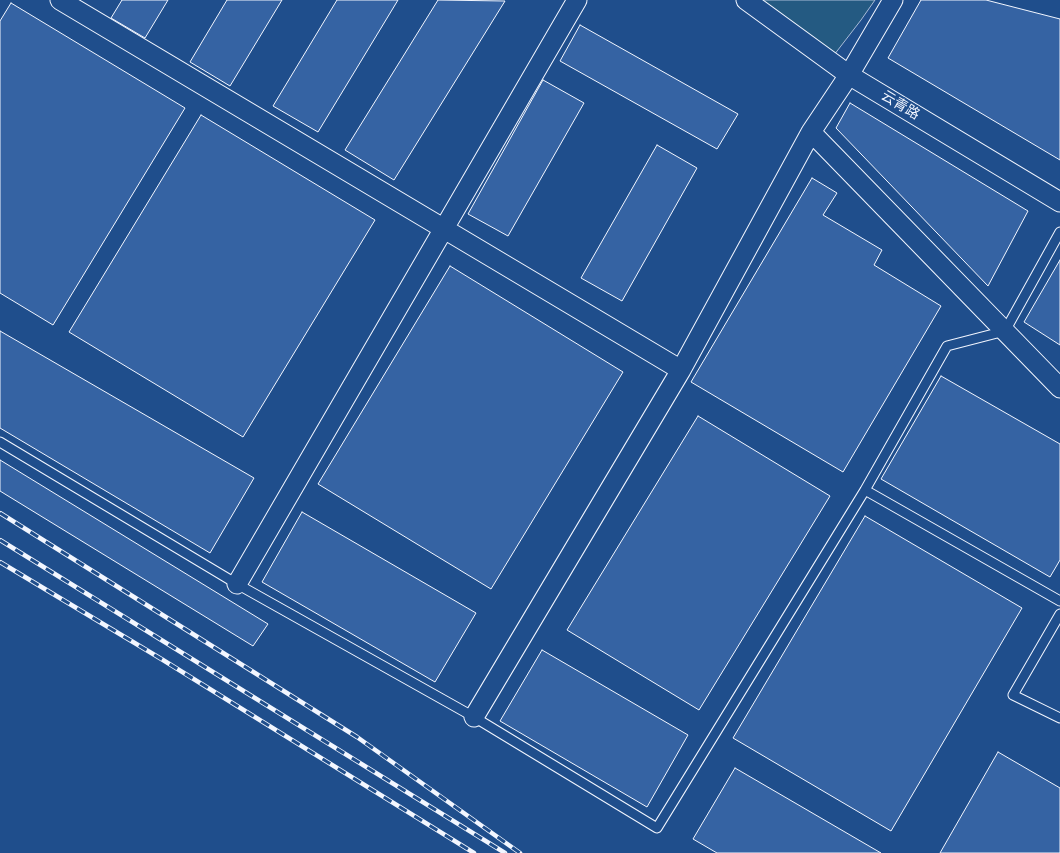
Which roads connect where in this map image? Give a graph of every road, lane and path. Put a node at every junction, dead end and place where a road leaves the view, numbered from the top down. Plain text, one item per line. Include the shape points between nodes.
1 (60, 0) edge
2 (577, 0) edge
3 (746, 0) edge
4 (893, 0) edge
5 (849, 75) junction
6 (811, 132) junction
7 (1060, 202) edge
8 (444, 229) junction
9 (1060, 232) edge
10 (1005, 331) junction
11 (681, 370) junction
12 (1060, 388) edge
13 (0, 442) edge
14 (865, 490) junction
15 (237, 584) junction
16 (1060, 601) edge
17 (1060, 614) edge
18 (474, 717) junction
19 (1060, 718) edge

1 - 8 street via 79,7
2 - 8 street
3 - 5 street, 云青路
4 - 5 street
5 - 6 street
5 - 7 street, 云青路
6 - 10 street
6 - 11 street
8 - 11 street
8 - 15 street
9 - 10 lane
10 - 12 street
10 - 14 lane via 946,346
11 - 18 street
13 - 15 lane
14 - 16 lane
14 - 18 lane via 657,828
15 - 18 lane
17 - 19 lane via 1013,695

